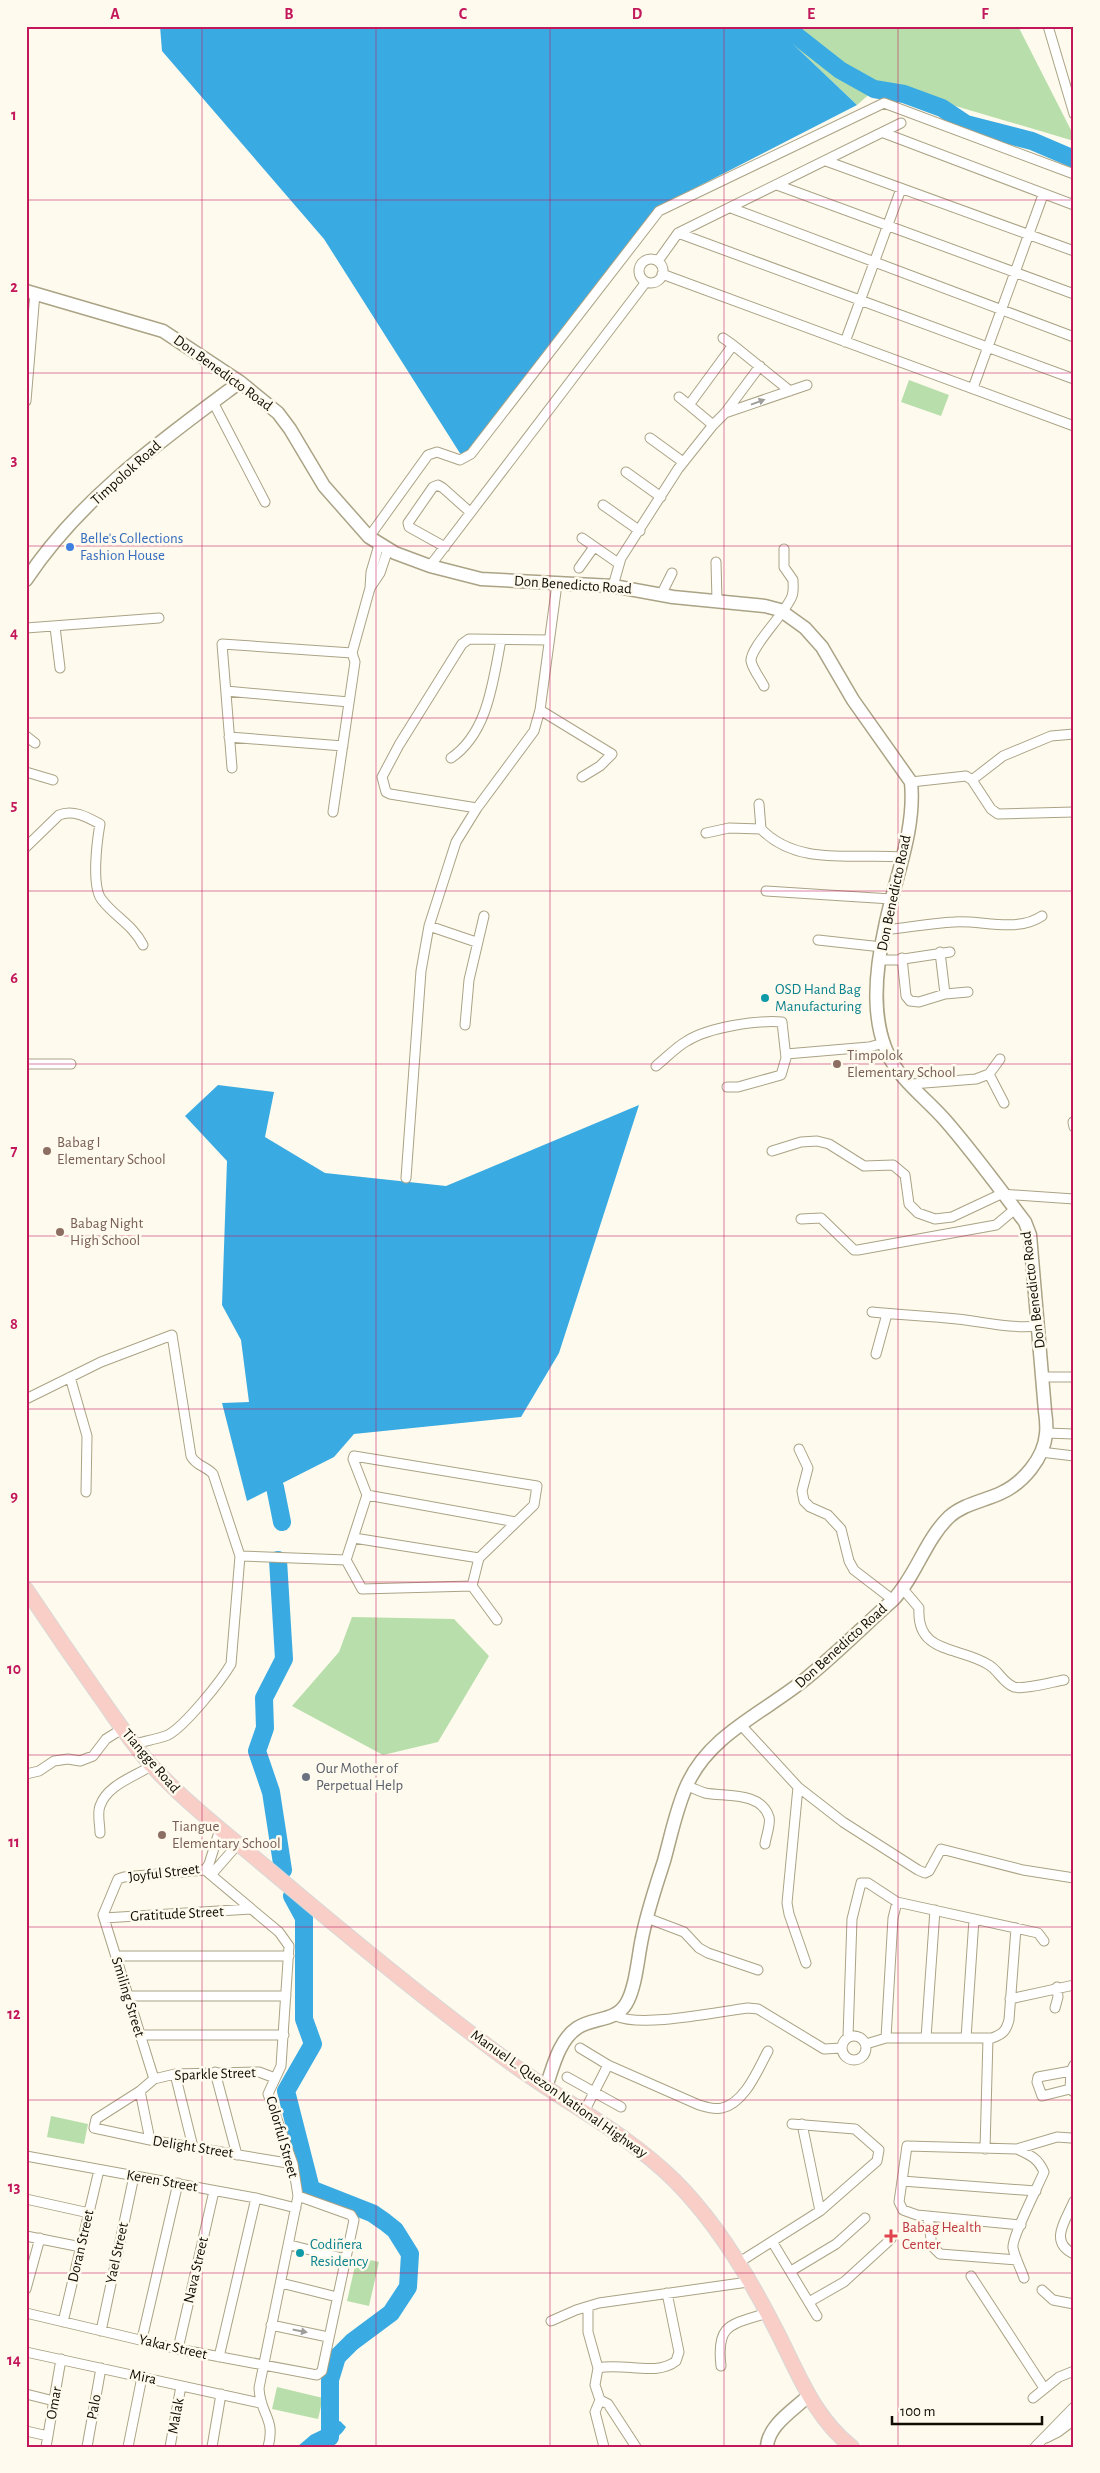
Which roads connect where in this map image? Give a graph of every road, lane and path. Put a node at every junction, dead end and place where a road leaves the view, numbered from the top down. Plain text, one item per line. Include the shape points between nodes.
1 (1048, 26) edge
2 (1074, 114) edge
3 (900, 123) dead end
4 (884, 133) junction
5 (826, 161) junction
6 (1074, 174) edge
7 (777, 185) junction
8 (901, 188) junction
9 (1043, 194) junction
10 (1074, 205) edge
11 (731, 208) junction
12 (888, 225) junction
13 (678, 233) junction
14 (1029, 234) junction
15 (1074, 251) edge
16 (658, 261) junction
17 (874, 262) junction
18 (662, 274) junction
19 (1016, 274) junction
20 (646, 282) junction
21 (31, 292) edge
22 (1074, 294) edge
23 (859, 298) junction
24 (1002, 310) junction
25 (1074, 337) edge
26 (723, 338) dead end
27 (845, 342) junction
28 (733, 345) junction
29 (988, 346) junction
30 (760, 366) junction
31 (1074, 378) edge
32 (240, 382) junction
33 (807, 385) dead end
34 (973, 388) junction
35 (790, 391) junction
36 (679, 397) dead end
37 (26, 401) edge
38 (213, 402) junction
39 (689, 405) junction
40 (725, 413) junction
41 (713, 424) junction
42 (1074, 426) edge
43 (650, 438) dead end
44 (683, 462) junction
45 (626, 472) dead end
46 (661, 496) junction
47 (266, 502) dead end
48 (603, 505) dead end
49 (470, 512) junction
50 (640, 532) junction
51 (582, 538) dead end
52 (379, 544) junction
53 (444, 547) junction
54 (594, 547) junction
55 (784, 549) dead end
56 (716, 562) dead end
57 (618, 564) junction
58 (430, 566) junction
59 (579, 568) dead end
60 (672, 573) dead end
61 (26, 580) edge
62 (557, 584) junction
63 (613, 586) junction
64 (661, 595) junction
65 (718, 602) junction
66 (782, 610) junction
67 (159, 618) dead end
68 (55, 627) junction
69 (26, 628) edge
70 (501, 640) junction
71 (549, 640) junction
72 (352, 653) junction
73 (60, 668) dead end
74 (764, 686) dead end
75 (226, 691) junction
76 (349, 702) junction
77 (540, 710) junction
78 (1074, 734) edge
79 (26, 736) edge
80 (229, 737) junction
81 (36, 743) dead end
82 (343, 746) junction
83 (451, 758) dead end
84 (232, 768) dead end
85 (26, 772) edge
86 (582, 777) dead end
87 (53, 780) dead end
88 (972, 780) junction
89 (911, 782) junction
90 (758, 804) dead end
91 (477, 808) junction
92 (333, 812) dead end
93 (1074, 812) edge
94 (761, 829) junction
95 (706, 833) dead end
96 (26, 847) edge
97 (902, 857) junction
98 (766, 891) dead end
99 (891, 899) junction
100 (484, 916) dead end
101 (1042, 916) dead end
102 (429, 926) junction
103 (884, 930) junction
104 (818, 940) dead end
105 (476, 942) junction
106 (143, 945) dead end
107 (882, 947) junction
108 (940, 952) junction
109 (950, 952) dead end
110 (902, 958) junction
111 (880, 960) junction
112 (968, 992) dead end
113 (944, 994) junction
114 (466, 1024) dead end
115 (884, 1043) junction
116 (786, 1054) junction
117 (1000, 1059) dead end
118 (26, 1064) edge
119 (72, 1064) dead end
120 (656, 1066) dead end
121 (989, 1074) junction
122 (912, 1084) junction
123 (727, 1087) dead end
124 (1004, 1102) dead end
125 (772, 1151) dead end
126 (406, 1178) dead end
127 (1002, 1194) junction
128 (1074, 1199) edge
129 (1015, 1209) junction
130 (801, 1219) dead end
131 (872, 1312) dead end
132 (887, 1314) junction
133 (1038, 1326) junction
134 (876, 1354) dead end
135 (70, 1377) junction
136 (1043, 1377) junction
137 (1074, 1378) edge
138 (26, 1399) edge
139 (1046, 1433) junction
140 (1074, 1434) edge
141 (799, 1449) dead end
142 (1041, 1452) junction
143 (1074, 1456) edge
144 (86, 1492) dead end
145 (367, 1496) junction
146 (516, 1522) junction
147 (354, 1538) junction
148 (240, 1556) junction
149 (479, 1558) junction
150 (346, 1560) junction
151 (472, 1586) junction
152 (903, 1589) junction
153 (26, 1590) edge
154 (893, 1600) junction
155 (496, 1620) dead end
156 (1064, 1680) dead end
157 (740, 1724) junction
158 (122, 1729) junction
159 (134, 1744) junction
160 (151, 1766) junction
161 (26, 1774) edge
162 (687, 1786) junction
163 (798, 1787) junction
164 (220, 1829) junction
165 (100, 1833) dead end
166 (238, 1844) junction
167 (765, 1844) dead end
168 (208, 1872) junction
169 (1074, 1878) edge
170 (308, 1902) joint
171 (897, 1902) junction
172 (250, 1909) junction
173 (934, 1910) junction
174 (104, 1916) junction
175 (647, 1918) junction
176 (974, 1919) junction
177 (1016, 1928) junction
178 (1044, 1941) dead end
179 (116, 1956) junction
180 (289, 1956) junction
181 (806, 1963) dead end
182 (758, 1970) dead end
183 (1074, 1985) edge
184 (1058, 1987) junction
185 (128, 1996) junction
186 (286, 1996) junction
187 (1010, 1999) junction
188 (1054, 2008) dead end
189 (616, 2016) junction
190 (140, 2034) junction
191 (284, 2035) junction
192 (848, 2037) junction
193 (886, 2038) junction
194 (926, 2038) junction
195 (966, 2038) junction
196 (988, 2038) junction
197 (866, 2044) junction
198 (580, 2048) dead end
199 (842, 2048) junction
200 (768, 2051) dead end
201 (608, 2065) junction
202 (1072, 2068) edge
203 (215, 2072) junction
204 (175, 2074) junction
205 (567, 2077) dead end
206 (275, 2078) junction
207 (154, 2079) junction
208 (546, 2087) junction
209 (140, 2091) junction
210 (1072, 2091) edge
211 (595, 2092) junction
212 (621, 2107) dead end
213 (585, 2110) junction
214 (792, 2124) dead end
215 (802, 2124) junction
216 (1071, 2138) dead end
217 (150, 2140) junction
218 (193, 2147) junction
219 (985, 2149) junction
220 (1017, 2149) junction
221 (238, 2155) junction
222 (26, 2156) edge
223 (293, 2164) junction
224 (99, 2170) junction
225 (134, 2176) junction
226 (902, 2181) junction
227 (178, 2183) junction
228 (214, 2191) junction
229 (1036, 2191) junction
230 (298, 2196) junction
231 (256, 2198) junction
232 (26, 2199) edge
233 (1074, 2201) edge
234 (296, 2208) junction
235 (820, 2211) junction
236 (88, 2214) junction
237 (928, 2217) junction
238 (865, 2218) dead end
239 (1021, 2225) junction
240 (26, 2236) edge
241 (40, 2238) junction
242 (891, 2239) dead end
243 (773, 2243) junction
244 (290, 2245) junction
245 (81, 2247) junction
246 (1074, 2254) edge
247 (346, 2259) junction
248 (1018, 2260) junction
249 (738, 2263) junction
250 (792, 2271) junction
251 (971, 2276) dead end
252 (1024, 2278) dead end
253 (748, 2282) junction
254 (281, 2283) junction
255 (26, 2289) edge
256 (1042, 2290) dead end
257 (667, 2293) junction
258 (337, 2297) junction
259 (809, 2302) junction
260 (1074, 2304) edge
261 (588, 2307) junction
262 (26, 2313) edge
263 (767, 2313) junction
264 (817, 2316) dead end
265 (551, 2321) dead end
266 (64, 2322) junction
267 (271, 2325) junction
268 (101, 2331) junction
269 (328, 2337) junction
270 (142, 2339) junction
271 (178, 2349) junction
272 (26, 2352) edge
273 (220, 2357) junction
274 (61, 2360) junction
275 (263, 2366) junction
276 (722, 2366) dead end
277 (102, 2368) junction
278 (598, 2368) junction
279 (1074, 2371) edge
280 (142, 2377) junction
281 (181, 2386) junction
282 (1044, 2388) junction
283 (26, 2394) edge
284 (222, 2394) junction
285 (808, 2396) junction
286 (1033, 2398) dead end
287 (600, 2400) junction
288 (54, 2401) junction
289 (260, 2403) junction
290 (1074, 2408) edge
291 (1074, 2420) edge
292 (26, 2431) edge
293 (48, 2436) junction
294 (1043, 2439) junction
295 (46, 2447) edge
296 (86, 2447) edge
297 (128, 2447) edge
298 (170, 2447) edge
299 (212, 2447) edge
300 (268, 2447) edge
301 (604, 2447) edge
302 (636, 2447) edge
303 (767, 2447) edge
304 (852, 2447) edge
305 (1035, 2447) edge

1 - 2 street
3 - 4 street
4 - 5 street
4 - 9 street
5 - 7 street
5 - 8 street
6 - 52 street via 884,103 659,211 471,454 460,460 438,452 428,454
7 - 11 street
7 - 12 street
8 - 12 street
8 - 14 street
9 - 10 street
9 - 14 street
11 - 13 street
11 - 17 street
12 - 17 street
12 - 19 street
13 - 16 street
13 - 23 street
14 - 15 street
14 - 19 street
16 - 18 street
16 - 20 street via 649,259 641,264 640,275
17 - 23 street
17 - 24 street
18 - 20 street via 656,282
18 - 27 street
19 - 22 street
19 - 24 street
20 - 49 street
21 - 32 street, Don Benedicto Road via 163,331
21 - 37 street
23 - 27 street
23 - 29 street
24 - 25 street
24 - 29 street
26 - 28 street
27 - 34 street
28 - 30 street
28 - 39 street
29 - 31 street
29 - 34 street
30 - 35 street
30 - 40 street
32 - 38 street, Timpolok Road
32 - 52 street, Don Benedicto Road via 278,413 324,486
33 - 35 street
34 - 42 street
40 -> 35 street
36 - 39 street
38 - 47 street
38 - 61 street, Timpolok Road via 113,482 64,531
39 - 41 street
40 - 41 street
41 - 44 street
43 - 44 street
44 - 46 street
45 - 46 street
46 - 50 street
48 - 50 street
49 - 53 street
49 - 53 street via 443,488 433,486 408,523 409,527
50 - 57 street
51 - 54 street
52 - 58 street, Don Benedicto Road
52 - 72 street
53 - 58 street
54 - 57 street
54 - 59 street
55 - 66 street via 784,567 794,580 792,597
56 - 65 street
57 - 63 street
58 - 62 street, Don Benedicto Road via 481,579
60 - 64 street
62 - 63 street, Don Benedicto Road
62 - 71 street
63 - 64 street, Don Benedicto Road
64 - 65 street, Don Benedicto Road
65 - 66 street, Don Benedicto Road
66 - 74 street via 751,657
66 - 89 street, Don Benedicto Road via 822,647 853,700
67 - 68 street
68 - 69 street
68 - 73 street
70 - 71 street
70 - 83 street via 488,705 465,746
70 - 91 street via 469,639 462,644 382,777 386,792 390,794
71 - 77 street
72 - 75 street via 222,644
72 - 76 street via 355,662
75 - 76 street
75 - 80 street
76 - 82 street
77 - 86 street via 612,754
77 - 91 street via 534,731
78 - 88 street via 1051,736 1003,756
79 - 81 street
80 - 82 street
80 - 84 street
82 - 92 street
85 - 87 street
88 - 89 street via 961,775
88 - 93 street via 991,809 998,814
89 - 97 street, Don Benedicto Road via 908,830
90 - 94 street
91 - 102 street via 456,842
94 - 95 street via 730,828
94 - 97 street via 776,842 809,854 855,858
96 - 106 street via 66,812 74,812 100,824 96,876 99,896 133,928
97 - 99 street, Don Benedicto Road
98 - 99 street
99 - 103 street, Don Benedicto Road
100 - 105 street
101 - 103 street via 1020,924 952,922
102 - 105 street
102 - 126 street via 421,971
103 - 107 street, Don Benedicto Road
104 - 107 street
105 - 114 street
107 - 111 street, Don Benedicto Road
108 - 109 street
108 - 110 street
108 - 113 street
110 - 111 street
110 - 113 street via 906,996 910,1001 919,1002
111 - 115 street, Don Benedicto Road via 877,992 879,1028
112 - 113 street
115 - 116 street
115 - 122 street, Don Benedicto Road via 898,1070
116 - 120 street via 782,1022 763,1020 687,1040
116 - 123 street via 782,1075
117 - 121 street
118 - 119 street
121 - 122 street via 971,1080
121 - 124 street
122 - 127 street, Don Benedicto Road via 946,1121
125 - 127 street via 817,1141 829,1144 864,1166 893,1165 904,1175 909,1204 918,1213 935,1219 952,1218
127 - 128 street
127 - 129 street, Don Benedicto Road
129 - 130 street via 996,1225 858,1250 854,1250 821,1218
129 - 133 street, Don Benedicto Road via 1030,1235
131 - 132 street
132 - 133 street
132 - 134 street
133 - 136 street, Don Benedicto Road
135 - 138 street
135 - 144 street via 86,1436
135 - 148 street via 172,1335 191,1456 194,1462 213,1474
136 - 137 street
136 - 139 street, Don Benedicto Road
139 - 140 street
139 - 142 street, Don Benedicto Road
141 - 154 street via 808,1468 802,1491 804,1500 810,1508 828,1515 841,1529 854,1570
142 - 143 street
142 - 152 street, Don Benedicto Road via 1028,1472 1015,1484 960,1509 948,1518
145 - 146 street
145 - 146 street via 354,1456 532,1483 537,1490 534,1505
145 - 147 street
146 - 149 street
147 - 149 street
147 - 150 street
148 - 150 street
148 - 159 street via 231,1664 223,1678 169,1734
149 - 151 street
150 - 151 street via 362,1589
151 - 155 street
152 - 154 street, Don Benedicto Road
152 - 156 street via 919,1608 921,1632 931,1641 989,1665 1016,1688
153 - 158 main road, Tiangge Road
154 - 157 street, Don Benedicto Road via 809,1676 766,1709
157 - 162 street, Don Benedicto Road via 706,1756
157 - 163 street
158 - 159 main road, Tiangge Road
158 - 161 street via 106,1739 92,1756 80,1762 68,1759 54,1761 39,1771
159 - 160 main road, Tiangge Road
160 - 164 main road, Tiangge Road
160 - 165 street via 107,1794 99,1807
162 - 167 street via 703,1793 736,1795 754,1802 768,1815
162 - 175 street, Don Benedicto Road
163 - 169 street via 843,1822 925,1873 941,1849 1023,1870
163 - 181 street via 787,1903
164 - 166 main road, Tiangge Road
164 - 168 street, Joyful Street
166 - 168 street, Joyful Street
166 - 170 main road, Tiangge Road
168 - 172 street
168 - 174 street, Joyful Street via 118,1879
170 - 208 main road, Manuel L. Quezon National Highway via 509,2062
171 - 173 street
171 - 192 street via 868,1883 861,1883 852,1919
171 - 193 street via 893,1918
172 - 174 street, Gratitude Street
172 - 180 street, Colorful Street via 279,1932 289,1946
173 - 176 street
173 - 194 street
174 - 179 street, Smiling Street
175 - 182 street via 684,1932 708,1954
175 - 189 street, Don Benedicto Road via 627,2003
176 - 177 street
176 - 195 street
177 - 178 street via 1038,1933
177 - 187 street
179 - 180 street
179 - 185 street, Smiling Street
180 - 186 street, Colorful Street
183 - 184 street
184 - 187 street
184 - 188 street
185 - 186 street
185 - 190 street, Smiling Street
186 - 191 street, Colorful Street
187 - 196 street via 1006,2030
189 - 199 street via 624,2020 647,2020 758,2009 824,2049
189 - 208 street via 590,2022 570,2034 560,2050
190 - 191 street
190 - 207 street, Smiling Street
191 - 206 street, Colorful Street via 281,2066
192 - 197 street via 857,2036
192 - 199 street
193 - 194 street
193 - 197 street
194 - 195 street
195 - 196 street
196 - 219 street
197 - 199 street via 864,2055 856,2060 845,2056
198 - 201 street
200 - 201 street via 740,2097 722,2108 699,2105
201 - 211 street
202 - 210 street
202 - 210 street via 1038,2077 1037,2082 1042,2096
203 - 204 street, Sparkle Street
203 - 206 street, Sparkle Street via 259,2072
203 - 221 street
204 - 207 street, Sparkle Street
204 - 218 street
205 - 211 street
206 - 223 street, Colorful Street via 268,2094
207 - 209 street
208 - 213 main road, Manuel L. Quezon National Highway
209 - 217 street
209 - 217 street, Delight Street via 96,2119 94,2128
211 - 212 street
211 - 213 street
213 - 249 main road, Manuel L. Quezon National Highway via 640,2149 678,2184 701,2209
214 - 215 street
215 - 235 street
215 - 235 street via 855,2129 879,2150 875,2164
216 - 220 street via 1057,2137
217 - 218 street, Delight Street
218 - 221 street, Delight Street
219 - 220 street
219 - 226 street via 907,2146
220 - 229 street via 1040,2162 1044,2172
221 - 223 street, Delight Street
222 - 224 street, Keren Street
223 - 230 street, Colorful Street
224 - 225 street, Keren Street
224 - 236 street, Doran Street
225 - 227 street, Keren Street
225 - 268 street, Yael Street
226 - 229 street
226 - 237 street via 899,2202 903,2210 908,2214
227 - 228 street, Keren Street
227 - 270 street
228 - 231 street, Keren Street
228 - 271 street, Nava Street
229 - 239 street
230 - 234 street, Colorful Street
230 - 247 street via 353,2218
231 - 234 street, Keren Street
231 - 273 street
232 - 236 street
233 - 246 street via 1060,2234 1065,2250
234 - 244 street, Colorful Street
235 - 243 street
236 - 245 street, Doran Street
237 - 239 street
237 - 248 street via 932,2246 940,2254
238 - 250 street via 836,2244
239 - 248 street via 1013,2247
240 - 241 street
241 - 245 street
241 - 255 street
242 - 259 street via 844,2282
243 - 249 street
243 - 250 street
244 - 247 street
244 - 254 street, Colorful Street
245 - 266 street, Doran Street
247 - 258 street
248 - 252 street
249 - 253 main road, Manuel L. Quezon National Highway
250 - 259 street
251 - 282 street
253 - 257 street
253 - 263 main road, Manuel L. Quezon National Highway
254 - 258 street
254 - 267 street, Colorful Street
256 - 260 street via 1053,2300
257 - 261 street
257 - 278 street via 679,2352 676,2361 664,2368 609,2365
258 - 269 street
259 - 264 street
261 - 265 street
261 - 278 street via 588,2332
262 - 266 street, Yakar Street
263 - 276 street via 726,2329 719,2348
263 - 285 main road, Manuel L. Quezon National Highway
266 - 268 street, Yakar Street
267 -> 269 street
267 - 275 street, Colorful Street
268 - 270 street, Yakar Street
269 - 275 street, Yakar Street via 322,2371 317,2376
270 - 271 street, Yakar Street
271 - 273 street, Yakar Street
272 - 274 street, Mira
273 - 275 street, Yakar Street
274 - 277 street, Mira
274 - 288 street, Omar
275 - 289 street, Colorful Street
277 - 280 street, Mira
277 - 296 street, Palo
278 - 287 street via 595,2385
279 - 282 street
280 - 281 street, Mira
280 - 297 street
281 - 284 street, Mira
281 - 298 street, Malak
282 - 286 street
283 - 288 street
284 - 289 street, Mira
284 - 299 street
285 - 303 street via 776,2425
285 - 304 main road, Manuel L. Quezon National Highway
287 - 301 street via 595,2412
287 - 302 street via 608,2404
288 - 293 street, Omar
289 - 300 street via 272,2429
290 - 294 street
291 - 294 street
292 - 293 street
293 - 295 street, Omar
294 - 305 street

